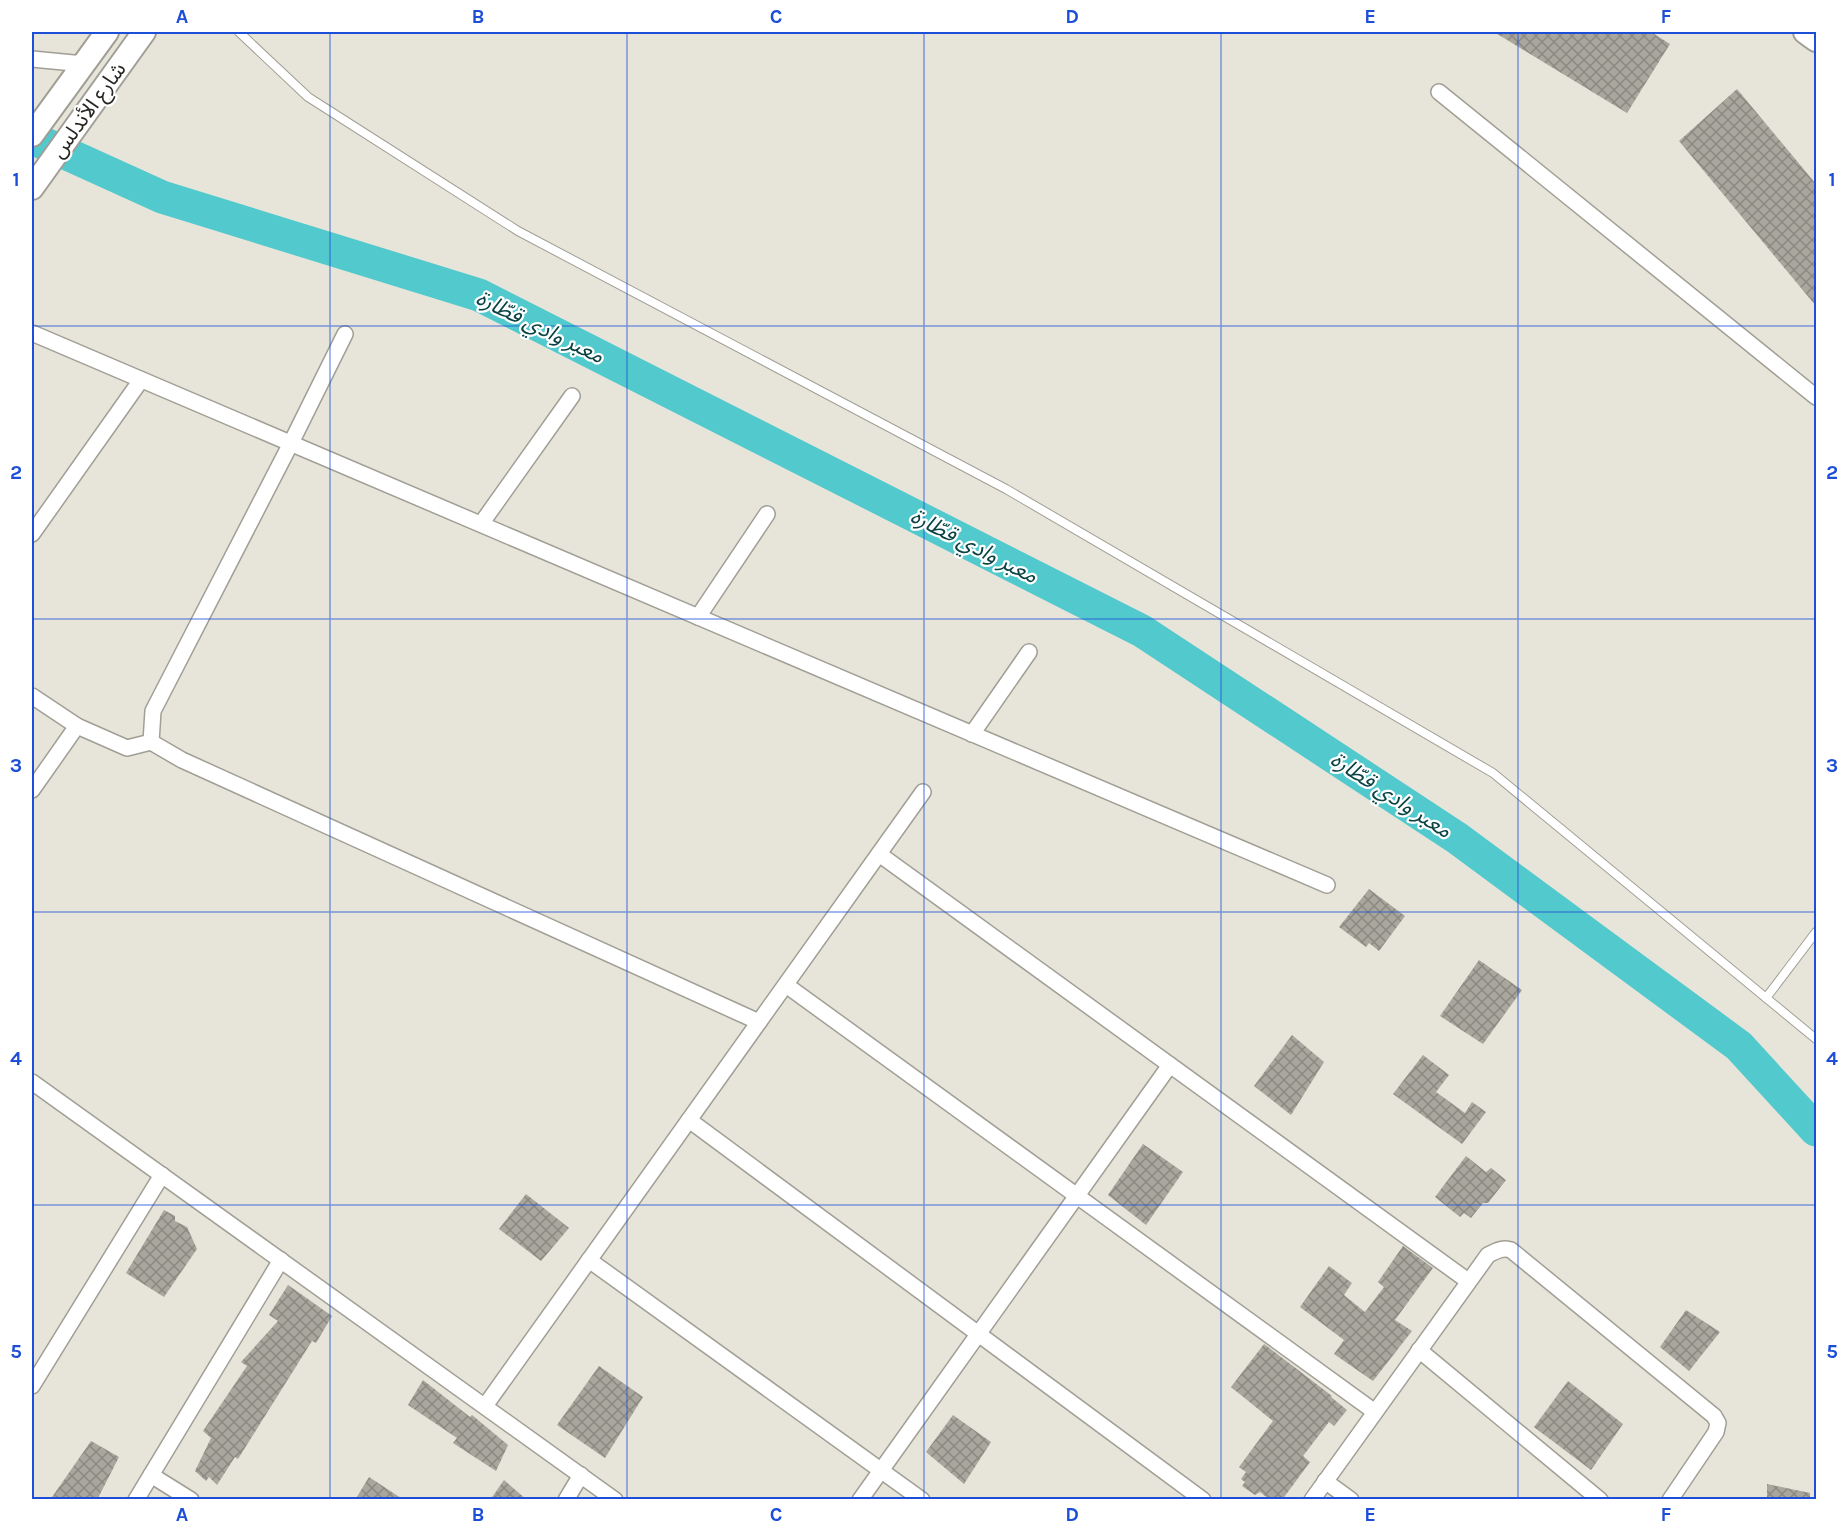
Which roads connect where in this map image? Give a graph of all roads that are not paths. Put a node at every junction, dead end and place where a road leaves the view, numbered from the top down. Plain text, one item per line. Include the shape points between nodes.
1 (107, 32) edge
2 (144, 32) edge
3 (239, 32) edge
4 (1805, 32) edge
5 (1816, 40) edge
6 (32, 59) edge
7 (84, 64) junction
8 (1439, 92) dead end
9 (32, 135) edge
10 (37, 181) edge
11 (32, 333) edge
12 (345, 334) dead end
13 (141, 380) junction
14 (572, 396) dead end
15 (1816, 397) edge
16 (291, 443) junction
17 (767, 514) dead end
18 (481, 524) junction
19 (32, 534) edge
20 (698, 617) junction
21 (1029, 652) dead end
22 (32, 696) edge
23 (77, 726) junction
24 (972, 734) junction
25 (151, 742) junction
26 (32, 790) edge
27 (923, 792) dead end
28 (879, 854) junction
29 (1327, 885) dead end
30 (1816, 932) edge
31 (786, 985) junction
32 (1766, 998) junction
33 (759, 1022) junction
34 (1816, 1039) edge
35 (1170, 1065) junction
36 (32, 1082) edge
37 (689, 1120) junction
38 (162, 1175) junction
39 (1077, 1196) junction
40 (281, 1260) junction
41 (589, 1260) junction
42 (1468, 1281) junction
43 (979, 1334) junction
44 (1419, 1350) junction
45 (32, 1386) edge
46 (485, 1407) junction
47 (1375, 1412) junction
48 (881, 1470) junction
49 (151, 1475) junction
50 (581, 1475) junction
51 (1325, 1481) junction
52 (136, 1500) edge
53 (191, 1500) edge
54 (566, 1500) edge
55 (615, 1500) edge
56 (860, 1500) edge
57 (922, 1500) edge
58 (1203, 1500) edge
59 (1312, 1500) edge
60 (1350, 1500) edge
61 (1600, 1500) edge
62 (1670, 1500) edge

1 - 7 main road, شارع الأندلس
2 - 10 main road, شارع الأندلس
3 - 32 lane via 308,97 518,231 1006,489 1493,773
4 - 5 main road
6 - 7 street
7 - 9 main road, شارع الأندلس
8 - 15 street
11 - 13 street
12 - 16 street
13 - 16 street
13 - 19 street
14 - 18 street
16 - 18 street
16 - 25 street via 153,711
17 - 20 street
18 - 20 street
20 - 24 street
21 - 24 street
22 - 23 street
23 - 25 street via 127,748
23 - 26 street
24 - 29 street
25 - 33 street via 182,760
27 - 28 street
28 - 31 street
28 - 35 street
30 - 32 lane
31 - 33 street
31 - 39 street
32 - 34 lane
33 - 37 street
35 - 39 street
35 - 42 street
36 - 38 street
37 - 41 street
37 - 43 street
38 - 40 street
38 - 45 street
39 - 43 street
39 - 47 street
40 - 46 street
40 - 49 street
41 - 46 street
41 - 48 street
42 - 44 street
42 - 62 street via 1488,1255 1511,1250 1714,1416 1718,1423 1716,1432
43 - 48 street
43 - 58 street
44 - 47 street
44 - 61 street
46 - 50 street
47 - 51 street
48 - 56 street
48 - 57 street
49 - 52 street
49 - 53 street
50 - 54 street
50 - 55 street
51 - 59 street
51 - 60 street

